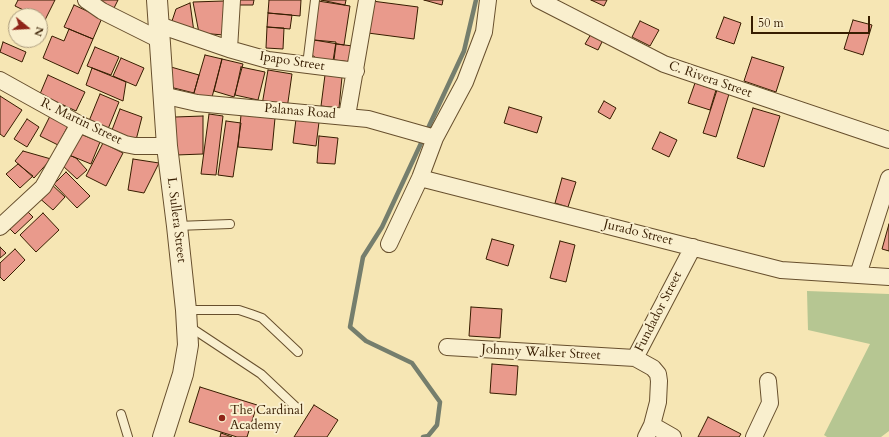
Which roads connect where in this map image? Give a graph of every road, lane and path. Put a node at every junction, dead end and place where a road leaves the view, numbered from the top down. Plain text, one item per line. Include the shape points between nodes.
1 (86, 0) edge
2 (156, 0) edge
3 (232, 0) edge
4 (315, 0) edge
5 (367, 0) edge
6 (488, 0) edge
7 (540, 0) edge
8 (160, 32) junction
9 (229, 49) junction
10 (307, 65) junction
11 (356, 71) junction
12 (0, 80) edge
13 (162, 95) junction
14 (347, 116) junction
15 (79, 124) junction
16 (428, 136) junction
17 (889, 140) edge
18 (166, 146) junction
19 (420, 178) junction
20 (889, 178) edge
21 (230, 224) dead end
22 (178, 226) junction
23 (0, 227) edge
24 (389, 244) dead end
25 (693, 247) junction
26 (858, 275) junction
27 (889, 276) edge
28 (187, 319) junction
29 (447, 347) dead end
30 (298, 352) dead end
31 (635, 358) junction
32 (768, 381) dead end
33 (297, 408) dead end
34 (121, 414) dead end
35 (649, 431) edge
36 (166, 436) edge
37 (128, 437) edge
38 (673, 437) edge
39 (754, 437) edge

1 - 8 street, Ipapo Street via 102,11
2 - 8 street, L. Sullera Street
3 - 9 street
4 - 10 lane
5 - 11 street
6 - 16 street via 484,32 465,82
7 - 17 street, C. Rivera Street via 664,64
8 - 9 street, Ipapo Street
8 - 13 street, L. Sullera Street
9 - 10 street, Ipapo Street via 268,60
10 - 11 street, Ipapo Street
11 - 14 street
12 - 15 street, R. Martin Street
13 - 14 street, Palanas Road via 197,103
13 - 18 street, L. Sullera Street
14 - 16 street, Palanas Road via 368,119
15 - 18 street, R. Martin Street via 125,144
15 - 23 street via 43,187
16 - 19 street
18 - 22 street, L. Sullera Street
19 - 24 street
19 - 25 street, Jurado Street
20 - 26 street
21 - 22 lane
22 - 28 street, L. Sullera Street
25 - 26 street, Jurado Street via 781,270
25 - 31 street, Fundador Street
26 - 27 street, Jurado Street
28 - 30 lane via 238,310 262,318
28 - 33 lane via 196,331 261,374
28 - 36 street, L. Sullera Street via 188,345 183,374
29 - 31 street, Johnny Walker Street
31 - 35 street, Fundador Street via 653,368 658,374 658,402
32 - 39 street via 770,403
34 - 37 lane
35 - 38 street

